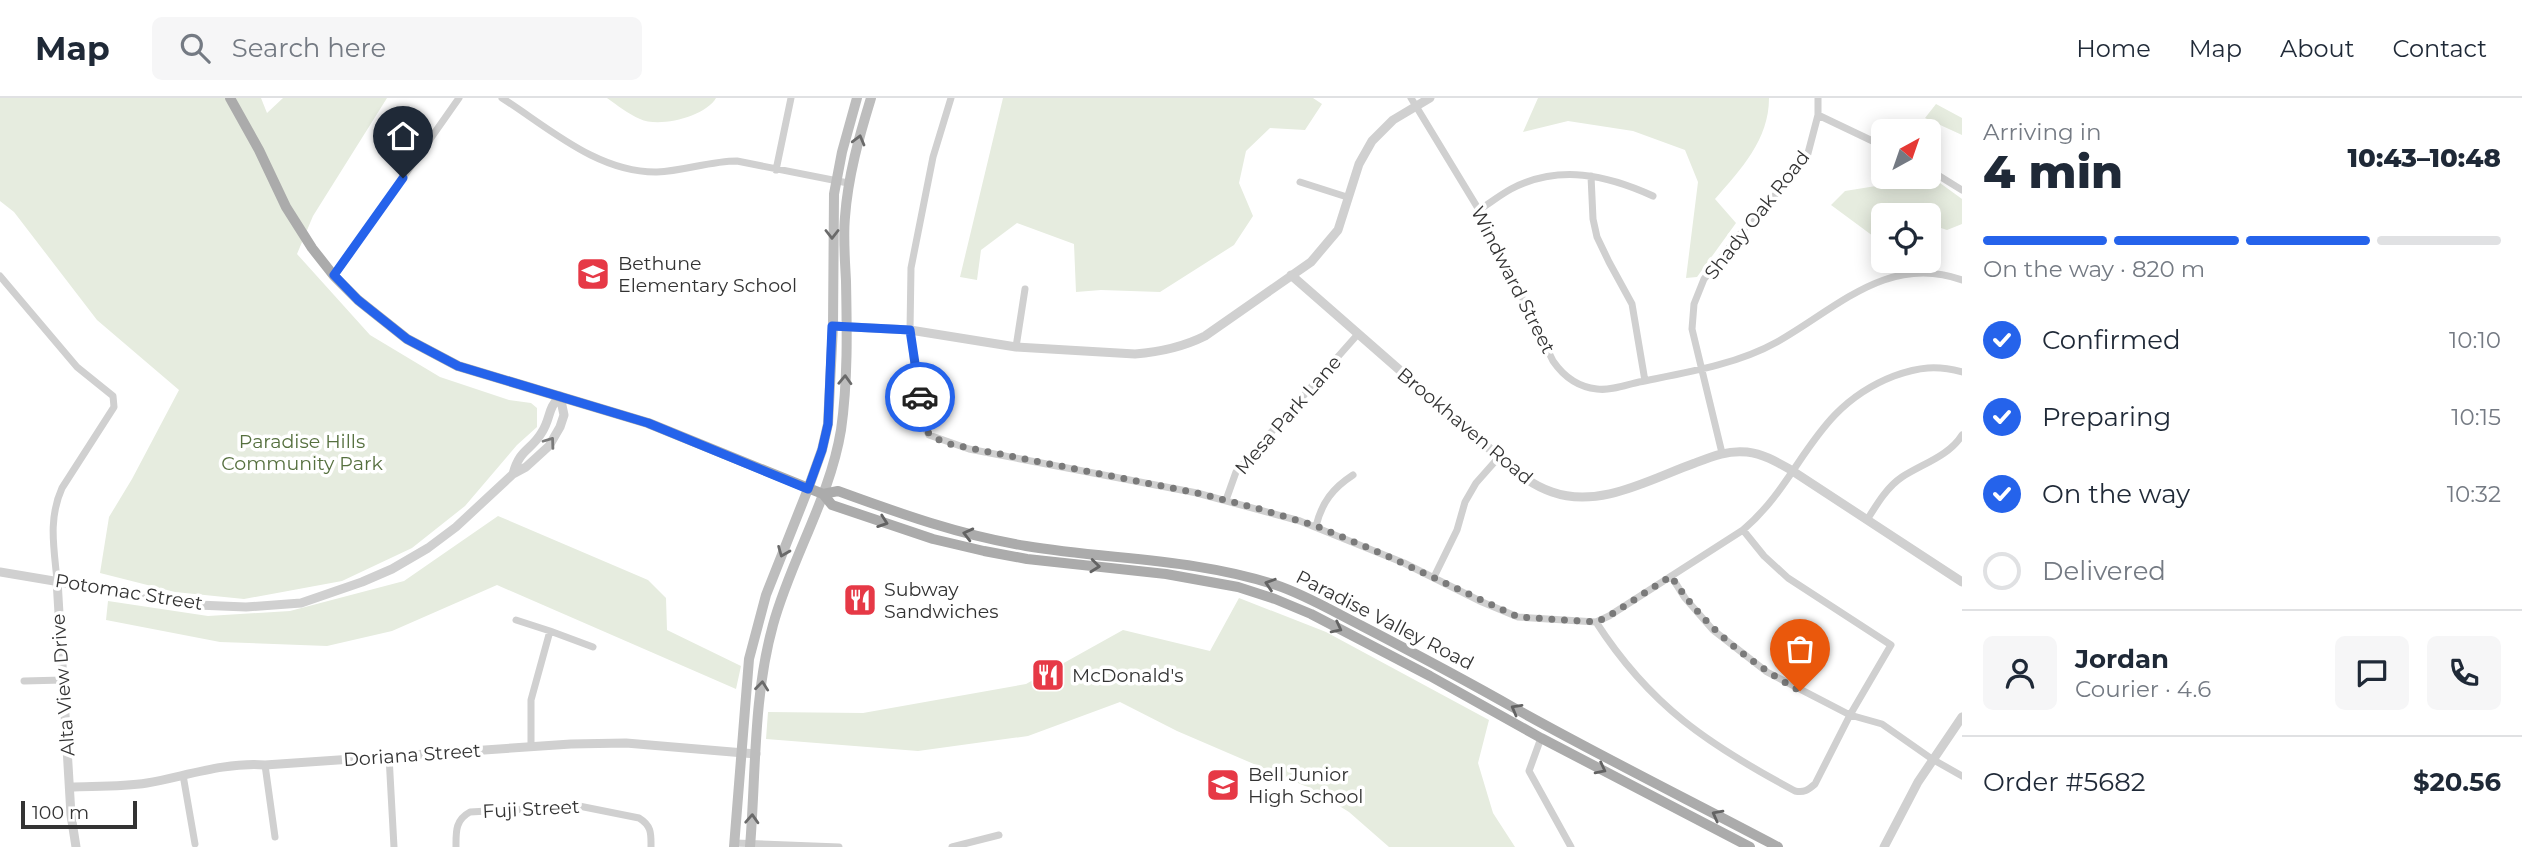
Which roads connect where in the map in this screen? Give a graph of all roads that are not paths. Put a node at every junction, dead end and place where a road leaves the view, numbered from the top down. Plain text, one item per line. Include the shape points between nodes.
1 (230, 98) edge
2 (459, 98) edge
3 (502, 98) edge
4 (792, 98) edge
5 (857, 98) edge
6 (871, 98) edge
7 (951, 98) edge
8 (1430, 98) edge
9 (1818, 98) edge
10 (1413, 102) edge
11 (1818, 116) junction
12 (1871, 140) edge
13 (776, 170) junction
14 (1591, 176) junction
15 (1941, 177) edge
16 (836, 181) junction
17 (1300, 182) dead end
18 (848, 183) junction
19 (1962, 190) edge
20 (1653, 196) dead end
21 (1347, 197) junction
22 (1479, 210) junction
23 (334, 275) junction
24 (1291, 275) junction
25 (0, 276) edge
26 (1962, 280) edge
27 (1025, 289) dead end
28 (832, 326) junction
29 (847, 327) junction
30 (910, 330) junction
31 (1358, 334) junction
32 (1016, 346) junction
33 (1701, 368) junction
34 (1962, 372) edge
35 (1645, 381) junction
36 (560, 397) junction
37 (1962, 435) edge
38 (1721, 453) junction
39 (1499, 457) junction
40 (1791, 470) junction
41 (513, 474) junction
42 (1353, 475) dead end
43 (808, 489) junction
44 (823, 494) junction
45 (1226, 500) junction
46 (1867, 520) junction
47 (1316, 526) junction
48 (1743, 530) junction
49 (0, 572) edge
50 (1671, 576) junction
51 (1434, 578) junction
52 (57, 580) junction
53 (1962, 582) edge
54 (516, 620) dead end
55 (1596, 622) junction
56 (550, 631) junction
57 (593, 647) dead end
58 (63, 680) junction
59 (24, 681) dead end
60 (1850, 715) junction
61 (1962, 717) edge
62 (1541, 738) junction
63 (531, 747) junction
64 (742, 754) junction
65 (756, 754) junction
66 (389, 756) junction
67 (1933, 760) junction
68 (265, 765) junction
69 (183, 775) junction
70 (1962, 776) edge
71 (70, 787) junction
72 (999, 835) dead end
73 (275, 837) dead end
74 (195, 844) dead end
75 (735, 845) edge
76 (750, 845) edge
77 (76, 847) edge
78 (394, 847) edge
79 (456, 847) edge
80 (651, 847) edge
81 (839, 847) edge
82 (952, 847) edge
83 (1571, 847) edge
84 (1750, 847) edge
85 (1778, 847) edge
86 (1884, 847) edge

1 - 23 main road, Paradise Valley Road via 286,207
2 - 23 street
3 - 13 street via 617,167 658,172 737,161
4 - 13 street
5 - 16 main road
18 -> 6 main road
7 - 30 street via 933,157 911,268
8 - 10 street
9 - 11 street, Shady Oak Road
10 - 21 street via 1372,141
10 - 22 street, Windward Street
11 - 12 street
11 - 33 street, Shady Oak Road via 1807,157 1704,279 1694,304 1692,329
13 - 16 street
14 - 20 street
14 - 22 street via 1539,178
14 - 35 street via 1597,237 1632,304
15 - 19 street
16 - 18 street
16 -> 28 main road
17 - 21 street
18 - 29 main road via 844,220
21 - 24 street via 1331,241
22 - 35 street, Windward Street via 1564,375 1596,389
23 - 36 main road, Paradise Valley Road via 407,339 485,376
24 - 31 street, Brookhaven Road
24 - 32 street via 1187,345 1135,354
25 - 52 street, Alta View Drive via 76,368 113,396 114,407 58,496 52,530
26 - 33 street, Windward Street via 1922,274 1873,283 1776,343
27 - 32 street
28 - 29 street
28 - 43 main road via 828,424
29 - 30 street
44 -> 29 main road via 841,430
30 - 32 street
30 - 45 street via 920,418 929,435 969,449
31 - 39 street, Brookhaven Road
31 - 45 street, Mesa Park Lane via 1236,472
33 - 35 street, Windward Street
33 - 38 street, Shady Oak Road
34 - 40 street via 1928,366 1875,384 1826,422
36 - 41 street, Potomac Street via 550,406 542,434 517,458
41 -> 36 street, Potomac Street via 555,437 564,415
36 - 43 main road, Paradise Valley Road via 648,423
37 - 46 street via 1945,453 1889,488
38 - 39 street, Brookhaven Road via 1606,496 1589,498 1544,489
38 - 40 street, Brookhaven Road via 1761,455
39 - 51 street via 1465,502
40 - 46 street, Brookhaven Road
40 - 48 street via 1762,514
41 - 52 street, Potomac Street via 428,548 362,582 301,603 197,605
42 - 47 street via 1327,497
43 - 44 main road, Paradise Valley Road
43 -> 64 main road via 757,624 749,659
44 -> 62 main road, Paradise Valley Road via 832,505 984,551 1166,574 1275,599 1430,676
65 -> 44 main road via 762,679 773,625
85 -> 44 main road, Paradise Valley Road via 1436,664 1280,587 1241,574 1168,561 986,539 838,491
45 - 47 street
46 - 53 street, Brookhaven Road
47 - 51 street
48 - 50 street
48 - 60 street via 1788,578 1891,645
49 - 52 street, Potomac Street
50 - 55 street
50 - 60 street via 1713,629 1750,660
51 - 55 street via 1518,617
52 - 58 street, Alta View Drive
54 - 56 street
55 - 60 street via 1635,676 1691,728 1795,791 1815,784
56 - 57 street
56 - 63 street via 531,700
58 - 59 street
58 - 71 street, Alta View Drive
60 - 67 street via 1882,724
61 - 67 street
62 - 83 street via 1529,771
62 -> 84 main road, Paradise Valley Road
63 - 64 street, Doriana Street via 626,743
63 - 66 street, Doriana Street
64 - 65 street, Doriana Street
64 - 75 main road
76 -> 65 main road
66 - 68 street, Doriana Street
66 - 78 street
67 - 70 street
67 - 86 street
68 - 69 street, Doriana Street
68 - 73 street
69 - 71 street, Doriana Street via 144,783
69 - 74 street
71 - 77 street, Alta View Drive
72 - 82 street
75 - 76 street
76 - 81 street
79 - 80 street, Fuji Street via 457,825 470,813 579,806 639,818 651,830

